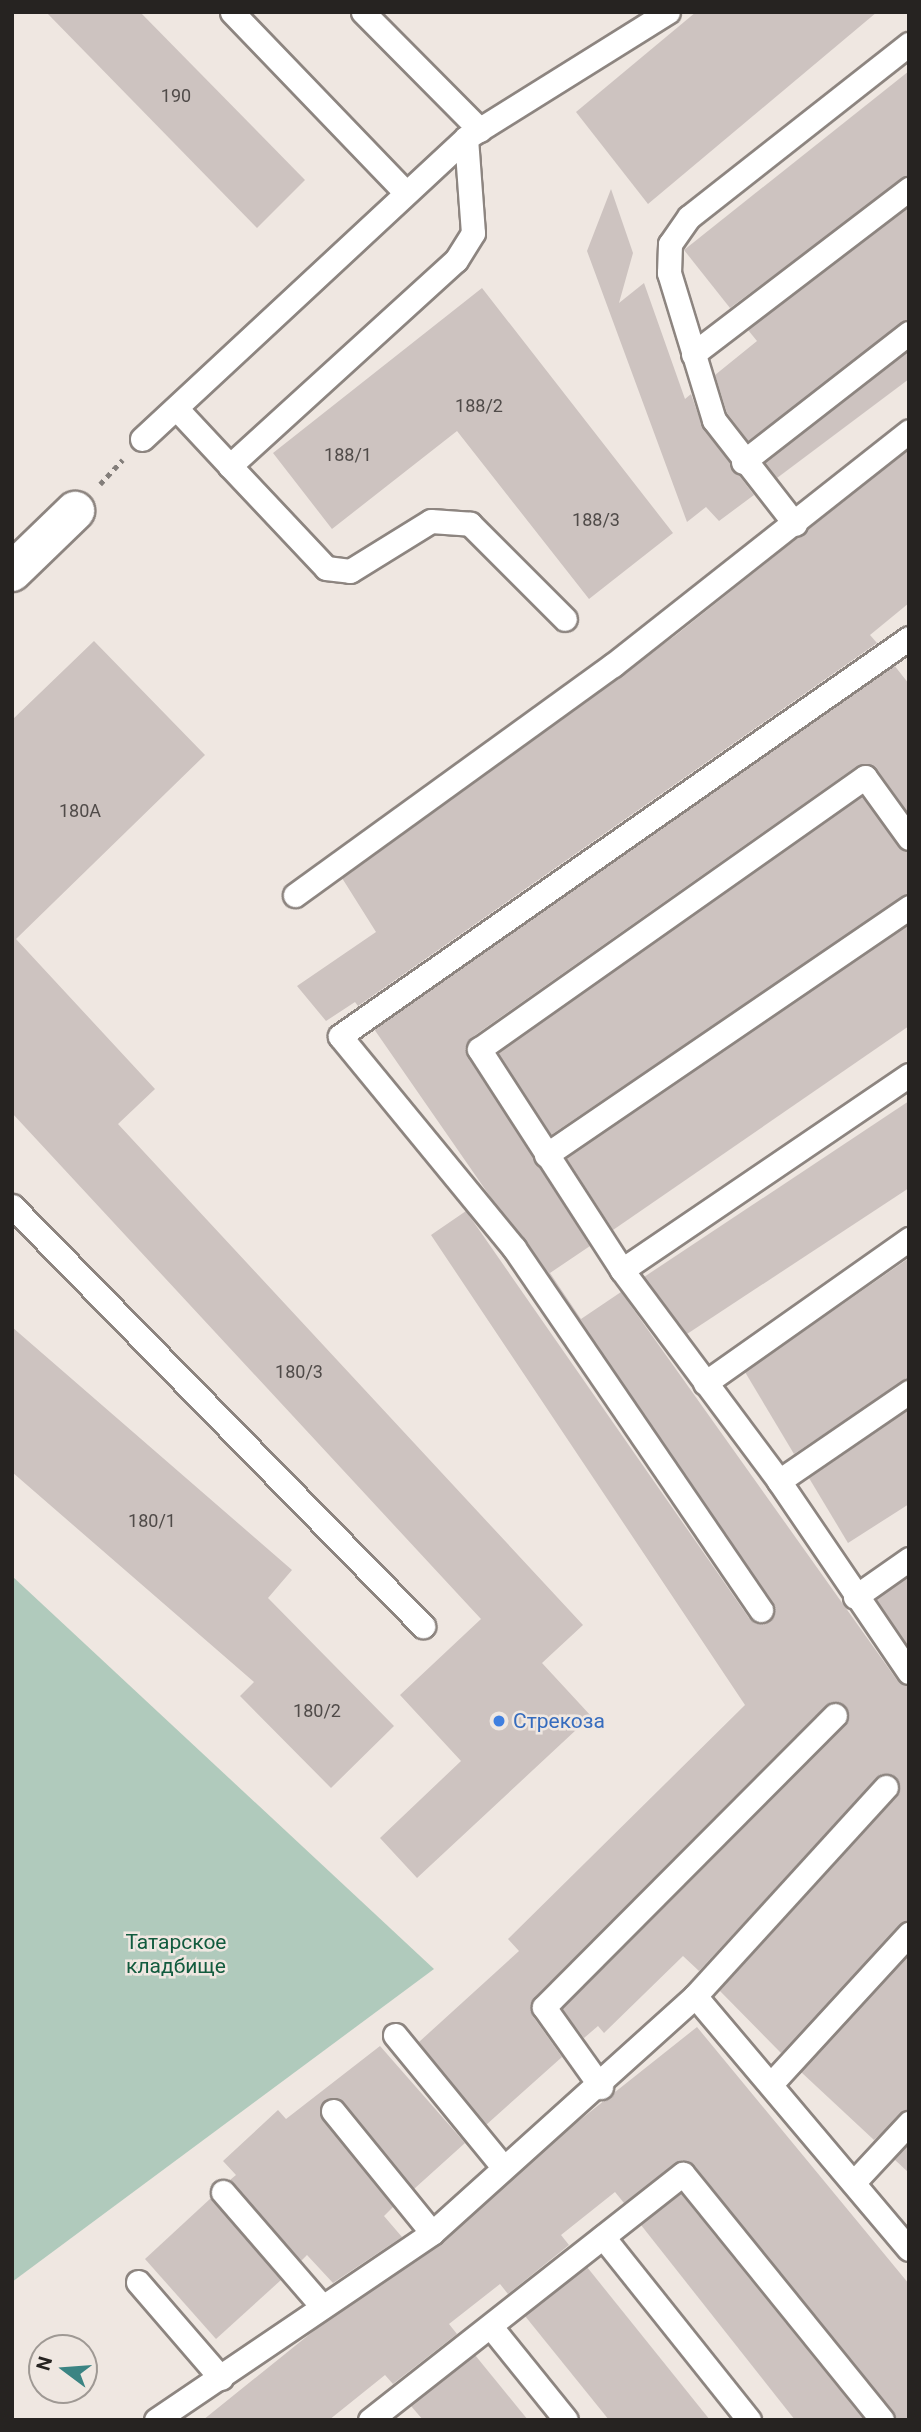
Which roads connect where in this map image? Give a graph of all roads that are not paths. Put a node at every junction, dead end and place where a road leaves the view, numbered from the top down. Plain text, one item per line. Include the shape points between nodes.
1 (232, 12) edge
2 (363, 12) edge
3 (668, 12) edge
4 (909, 44) edge
5 (473, 134) junction
6 (909, 189) edge
7 (404, 191) junction
8 (909, 333) edge
9 (693, 354) junction
10 (176, 408) junction
11 (909, 431) edge
12 (142, 439) road end
13 (743, 462) junction
14 (230, 466) junction
15 (75, 511) road end
16 (795, 524) junction
17 (12, 572) edge
18 (565, 619) dead end
19 (909, 638) edge
20 (909, 838) edge
21 (295, 895) dead end
22 (909, 907) edge
23 (909, 1075) edge
24 (546, 1156) junction
25 (12, 1206) edge
26 (909, 1239) edge
27 (622, 1270) junction
28 (705, 1382) junction
29 (909, 1392) edge
30 (779, 1481) junction
31 (909, 1559) edge
32 (855, 1597) junction
33 (761, 1610) dead end
34 (423, 1626) dead end
35 (909, 1672) edge
36 (835, 1715) dead end
37 (886, 1787) dead end
38 (909, 1934) edge
39 (695, 1996) junction
40 (395, 2035) dead end
41 (771, 2084) junction
42 (601, 2087) junction
43 (333, 2111) dead end
44 (909, 2123) edge
45 (503, 2167) junction
46 (854, 2182) junction
47 (223, 2192) dead end
48 (432, 2233) junction
49 (603, 2237) junction
50 (909, 2249) edge
51 (138, 2282) dead end
52 (321, 2305) junction
53 (491, 2327) junction
54 (221, 2378) junction
55 (380, 2417) edge
56 (156, 2420) edge
57 (566, 2420) edge
58 (749, 2420) edge
59 (882, 2420) edge

1 - 7 lane
2 - 5 lane
3 - 5 lane
4 - 9 lane via 689,217 670,244 669,273
5 - 7 lane
5 - 14 lane via 473,233 456,260
6 - 9 lane
7 - 10 lane
8 - 13 lane
9 - 13 lane via 714,420
10 - 12 lane
10 - 14 lane
11 - 16 lane
13 - 16 lane
14 - 18 lane via 326,568 350,572 431,521 470,524
15 - 17 street
16 - 21 lane via 613,665
19 - 33 lane via 340,1036 514,1248
20 - 24 lane via 865,777 479,1049
22 - 24 lane
23 - 27 lane
24 - 27 lane
25 - 34 lane
26 - 28 lane
27 - 28 lane
28 - 30 lane
29 - 30 lane
30 - 32 lane
31 - 32 lane
32 - 35 lane
36 - 42 lane via 544,2007
37 - 39 lane
38 - 41 lane
39 - 41 lane
39 - 42 lane
40 - 45 lane
41 - 46 lane
42 - 45 lane
43 - 48 lane
44 - 46 lane
45 - 48 lane
46 - 50 lane
47 - 52 lane
48 - 52 lane
49 - 53 lane
49 - 58 lane
49 - 59 lane via 683,2174
51 - 54 lane
52 - 54 lane
53 - 55 lane
53 - 57 lane
54 - 56 lane

